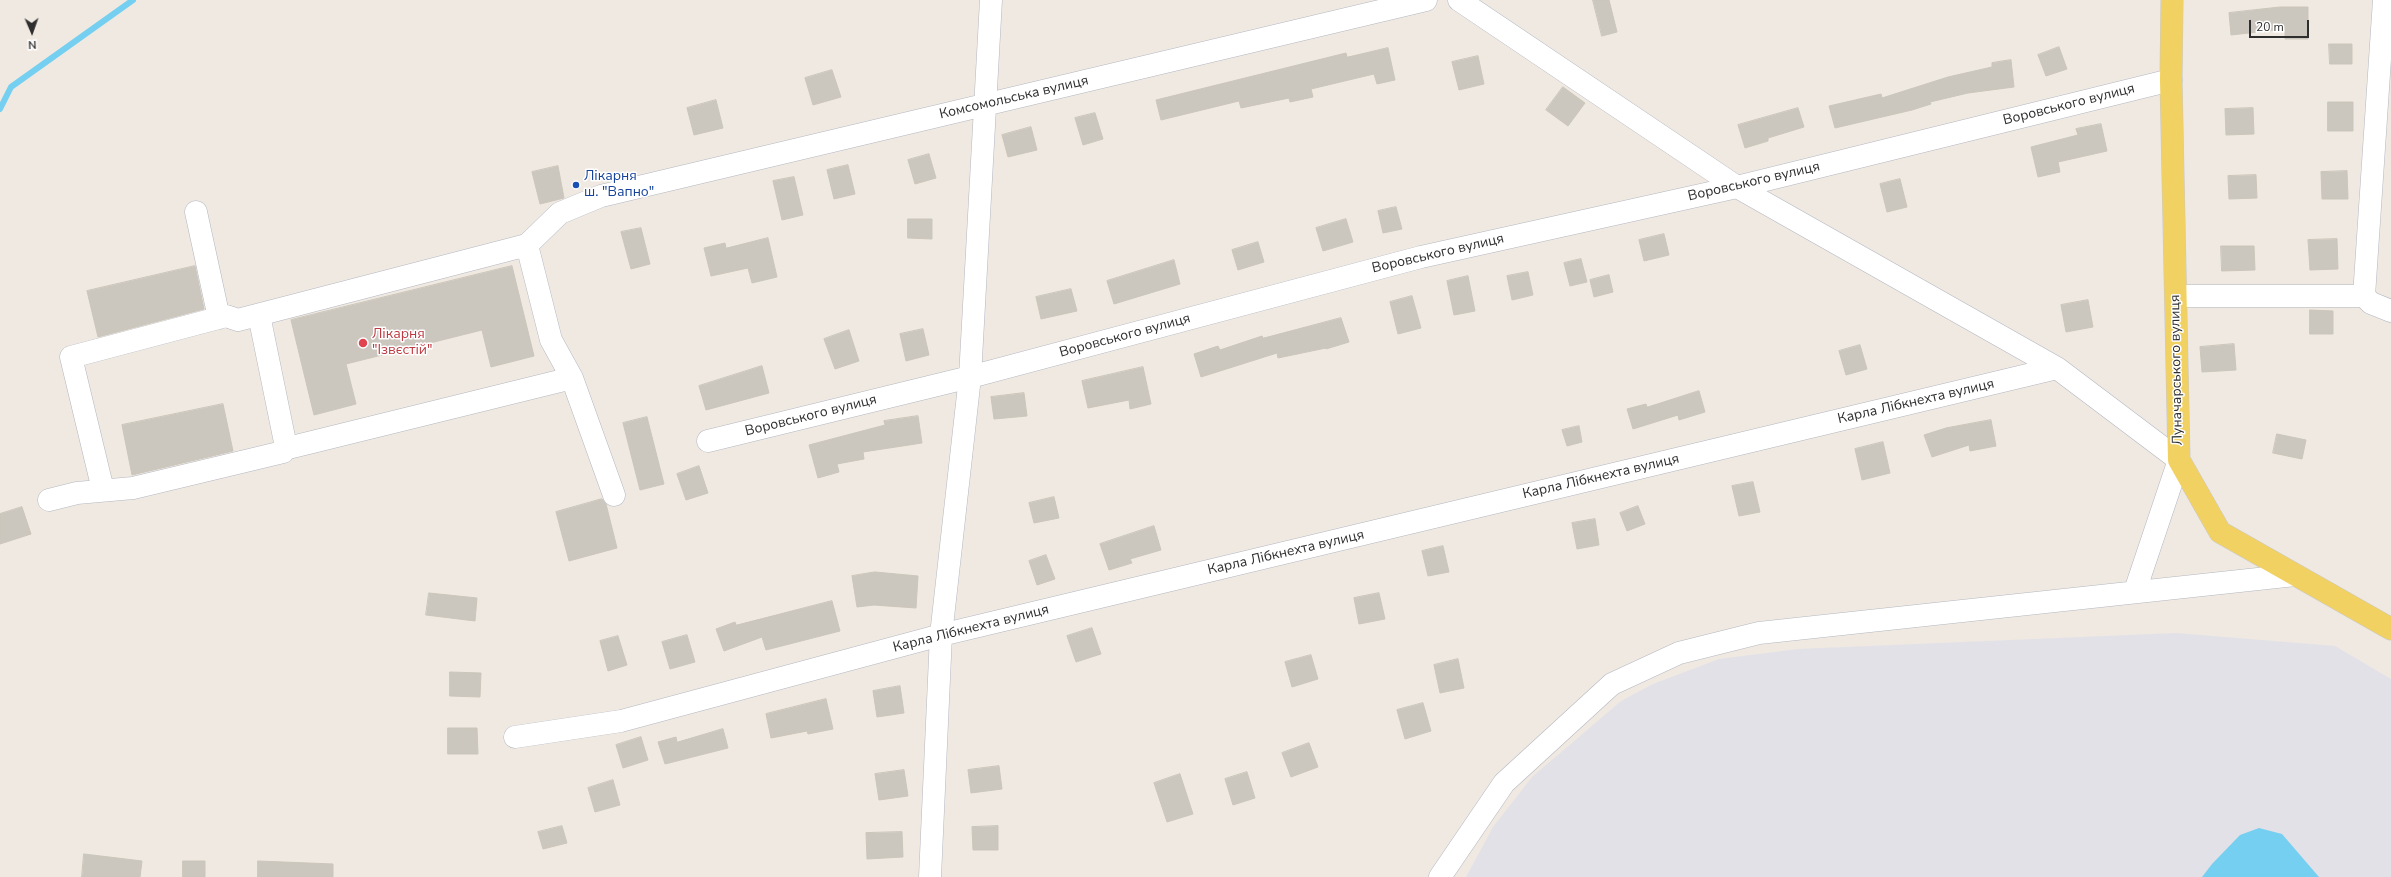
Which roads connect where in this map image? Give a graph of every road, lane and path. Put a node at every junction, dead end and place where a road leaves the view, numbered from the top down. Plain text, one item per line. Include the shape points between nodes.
1 (991, 0) edge
2 (1426, 0) edge
3 (1458, 0) edge
4 (2172, 0) edge
5 (2384, 0) edge
6 (2171, 80) junction
7 (984, 105) junction
8 (1737, 187) junction
9 (196, 212) dead end
10 (527, 245) junction
11 (2176, 296) junction
12 (2364, 296) junction
13 (2391, 311) edge
14 (259, 315) junction
15 (219, 318) junction
16 (2057, 368) junction
17 (970, 377) junction
18 (572, 378) junction
19 (708, 441) dead end
20 (284, 449) junction
21 (2179, 460) junction
22 (103, 490) junction
23 (614, 494) dead end
24 (49, 500) dead end
25 (2295, 575) junction
26 (2135, 591) junction
27 (2391, 629) edge
28 (941, 635) junction
29 (515, 737) dead end
30 (930, 877) edge
31 (1440, 877) edge

1 - 7 street
2 - 7 street, Комсомольська вулиця
3 - 8 street
4 - 6 main road, Луначарського вулиця
5 - 12 street
6 - 8 street, Воровського вулиця
6 - 11 main road, Луначарського вулиця
7 - 10 street, Комсомольська вулиця via 601,196 560,213
7 - 17 street
8 - 16 street
8 - 17 street, Воровського вулиця via 1421,257
9 - 15 street
10 - 14 street
10 - 18 street via 551,340
11 - 12 street
11 - 21 main road, Луначарського вулиця
12 - 13 street via 2371,303
14 - 15 street via 238,320 226,316
14 - 20 street via 285,442
15 - 22 street via 71,357
16 - 21 street
16 - 28 street, Карла Лібкнехта вулиця
17 - 19 street, Воровського вулиця
17 - 28 street
18 - 20 street
18 - 23 street
20 - 22 street via 283,452 133,488
21 - 25 main road, Луначарського вулиця via 2220,532
21 - 26 street
22 - 24 street
25 - 26 street
25 - 27 main road, Луначарського вулиця
26 - 31 street via 1758,633 1679,653 1612,684 1504,783
28 - 29 street, Карла Лібкнехта вулиця via 621,721
28 - 30 street

